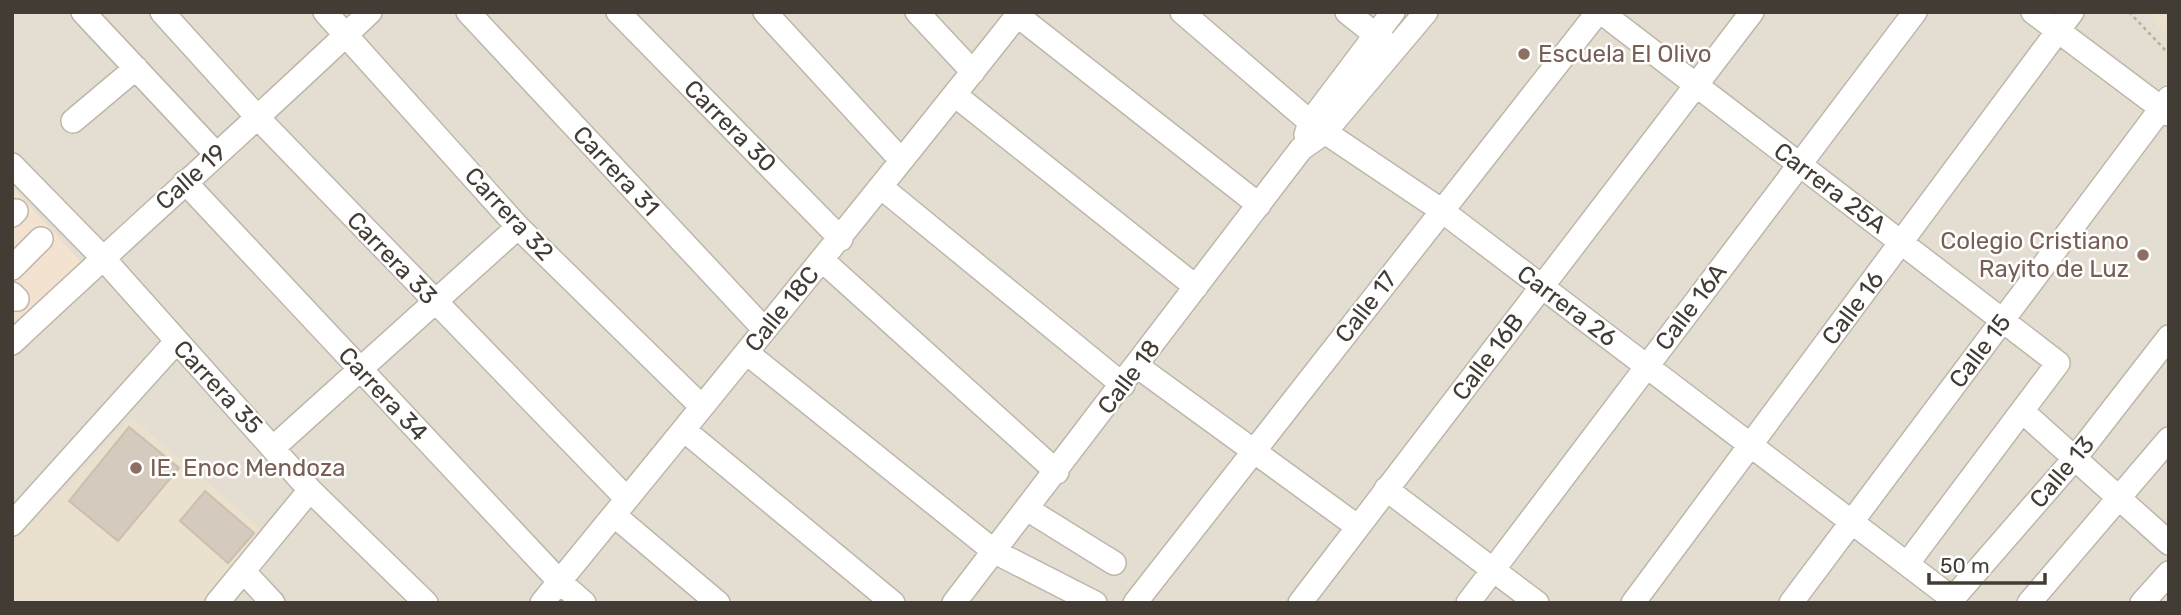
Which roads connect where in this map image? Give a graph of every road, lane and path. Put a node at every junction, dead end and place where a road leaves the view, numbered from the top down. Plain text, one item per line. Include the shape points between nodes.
1 (83, 12) edge
2 (162, 12) edge
3 (325, 12) edge
4 (370, 12) edge
5 (468, 12) edge
6 (618, 12) edge
7 (765, 12) edge
8 (917, 12) edge
9 (1182, 12) edge
10 (1347, 12) edge
11 (1393, 12) edge
12 (1426, 12) edge
13 (1600, 12) edge
14 (1752, 12) edge
15 (1915, 12) edge
16 (2033, 12) edge
17 (2072, 12) edge
18 (2129, 12) edge
19 (1018, 14) edge
20 (2058, 31) junction
21 (346, 35) junction
22 (1376, 35) junction
23 (1395, 50) junction
24 (2169, 54) edge
25 (136, 68) junction
26 (973, 72) junction
27 (1696, 85) junction
28 (954, 95) junction
29 (2166, 107) edge
30 (259, 119) junction
31 (73, 121) dead end
32 (1318, 127) junction
33 (216, 155) junction
34 (900, 159) junction
35 (12, 165) edge
36 (1800, 165) junction
37 (185, 183) junction
38 (881, 187) junction
39 (1259, 205) junction
40 (1441, 210) junction
41 (517, 227) junction
42 (41, 239) dead end
43 (841, 239) junction
44 (1901, 242) junction
45 (103, 258) junction
46 (822, 260) junction
47 (12, 268) edge
48 (1196, 287) junction
49 (1542, 287) junction
50 (433, 300) junction
51 (2003, 320) junction
52 (764, 329) junction
53 (2169, 337) edge
54 (12, 343) edge
55 (175, 343) junction
56 (747, 354) junction
57 (1646, 366) junction
58 (359, 368) junction
59 (1130, 375) junction
60 (702, 407) junction
61 (2022, 411) junction
62 (684, 430) junction
63 (2169, 439) edge
64 (1750, 445) junction
65 (274, 447) junction
66 (1254, 451) junction
67 (2075, 458) junction
68 (1057, 472) junction
69 (1386, 489) junction
70 (310, 491) junction
71 (2119, 498) junction
72 (620, 507) junction
73 (17, 508) edge
74 (1027, 509) junction
75 (1852, 522) junction
76 (1358, 527) junction
77 (2169, 543) edge
78 (995, 552) junction
79 (1114, 563) dead end
80 (1908, 564) junction
81 (1494, 570) junction
82 (244, 572) junction
83 (2169, 573) edge
84 (559, 581) junction
85 (1951, 601) edge
86 (217, 603) edge
87 (273, 603) edge
88 (426, 603) edge
89 (542, 603) edge
90 (584, 603) edge
91 (718, 603) edge
92 (893, 603) edge
93 (954, 603) edge
94 (1095, 603) edge
95 (1135, 603) edge
96 (1300, 603) edge
97 (1468, 603) edge
98 (1537, 603) edge
99 (1633, 603) edge
100 (1791, 603) edge
101 (2029, 603) edge
102 (2142, 603) edge

1 - 25 street
2 - 30 street, Carrera 33
3 - 21 street, Carrera 32
4 - 21 street, Calle 19
5 - 52 street, Carrera 31
6 - 43 street, Carrera 30
7 - 34 street
8 - 26 street
9 - 32 street, Carrera 26
10 - 22 street
11 - 22 street, Calle 18
12 - 23 street, Calle 18
13 - 27 street, Carrera 25A
13 - 40 street, Calle 17
14 - 27 street, Calle 16B
15 - 36 street, Calle 16A
16 - 20 street
17 - 20 street, Calle 16
18 - 24 path
19 - 26 street, Calle 18C
19 - 39 street
20 - 29 street
20 - 44 street, Calle 16
21 - 30 street, Calle 19
21 - 41 street, Carrera 32
22 - 23 street
22 - 32 street, Calle 18
23 - 32 street, Calle 18
25 - 31 street
25 - 33 street
26 - 28 street, Calle 18C
27 - 36 street, Carrera 25A
27 - 49 street, Calle 16B
28 - 34 street, Calle 18C
28 - 48 street
29 - 51 street, Calle 15
30 - 33 street, Calle 19
30 - 50 street, Carrera 33
32 - 39 street, Calle 18
32 - 40 street, Carrera 26
33 - 37 street, Calle 19
34 - 38 street, Calle 18C
35 - 45 street, Carrera 35
36 - 44 street, Carrera 25A
36 - 57 street, Calle 16A
37 - 45 street, Calle 19
37 - 58 street, Carrera 34
38 - 43 street, Calle 18C
38 - 59 street
39 - 48 street, Calle 18
40 - 49 street, Carrera 26
40 - 66 street, Calle 17
41 - 50 street
41 - 60 street, Carrera 32
42 - 47 street
43 - 46 street, Calle 18C
44 - 51 street, Carrera 25A
44 - 64 street, Calle 16
45 - 54 street, Calle 19
45 - 55 street, Carrera 35
46 - 52 street, Calle 18C
46 - 68 street
48 - 59 street, Calle 18
49 - 57 street, Carrera 26
49 - 69 street, Calle 16B
50 - 58 street
50 - 72 street, Carrera 33
51 - 61 street, Carrera 25A via 2059,363
51 - 75 street, Calle 15
52 - 56 street, Calle 18C
53 - 67 street, Calle 13
55 - 65 street, Carrera 35
55 - 73 street
56 - 60 street, Calle 18C
56 - 78 street
57 - 64 street, Carrera 26
57 - 81 street, Calle 16A
58 - 65 street
58 - 84 street, Carrera 34
59 - 66 street
59 - 68 street, Calle 18
60 - 62 street, Calle 18C
61 - 67 street
61 - 80 street
62 - 72 street, Calle 18C
62 - 92 street
63 - 71 street
64 - 75 street, Carrera 26
64 - 99 street, Calle 16
65 - 70 street, Carrera 35
66 - 76 street
66 - 95 street, Calle 17
67 - 71 street
67 - 85 street, Calle 13
68 - 74 street, Calle 18
69 - 76 street, Calle 16B
69 - 81 street
70 - 82 street
70 - 88 street, Carrera 35
71 - 77 street
71 - 101 street
72 - 84 street, Calle 18C
72 - 91 street, Carrera 33
74 - 78 street, Calle 18
74 - 79 street
75 - 80 street, Carrera 26
75 - 100 street, Calle 15
76 - 96 street, Calle 16B
78 - 93 street, Calle 18
78 - 94 street
80 - 85 street, Carrera 26
81 - 97 street, Calle 16A
81 - 98 street
82 - 86 street
82 - 87 street
83 - 102 street
84 - 89 street, Calle 18C
84 - 90 street, Carrera 34

